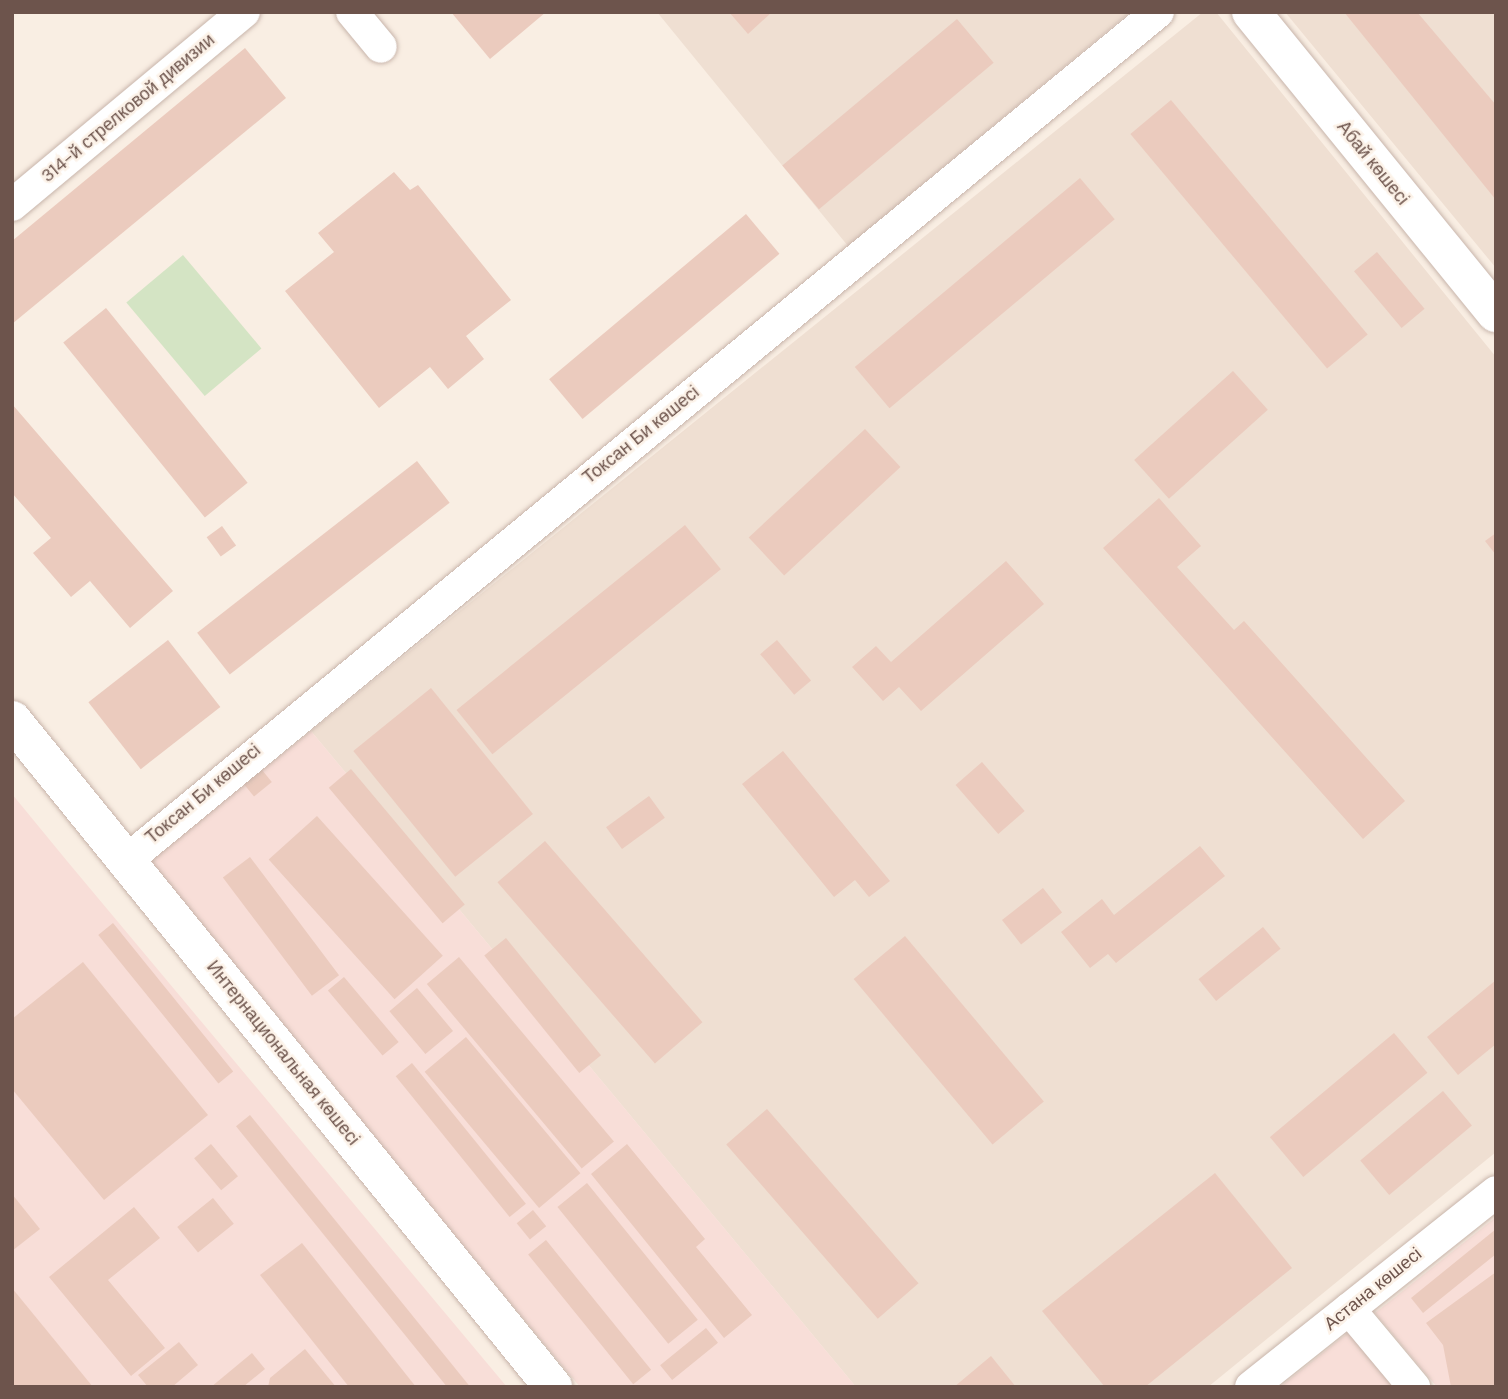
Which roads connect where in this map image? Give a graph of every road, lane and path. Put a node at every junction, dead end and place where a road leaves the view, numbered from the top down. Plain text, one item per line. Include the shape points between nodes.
1 (244, 12) edge
2 (352, 12) edge
3 (1158, 12) edge
4 (1251, 12) edge
5 (381, 47) dead end
6 (12, 205) edge
7 (1496, 313) edge
8 (12, 720) edge
9 (127, 860) junction
10 (1496, 1192) edge
11 (1349, 1309) junction
12 (552, 1387) edge
13 (1251, 1387) edge
14 (1413, 1387) edge

1 - 6 street, 314-й стрелковой дивизии
2 - 5 street
3 - 9 street, Токсан Би көшесі
4 - 7 main road, Абай көшесі
8 - 9 main road, Интернациональная көшесі
9 - 12 main road, Интернациональная көшесі
10 - 11 street, Астана көшесі
11 - 13 street, Астана көшесі
11 - 14 street

